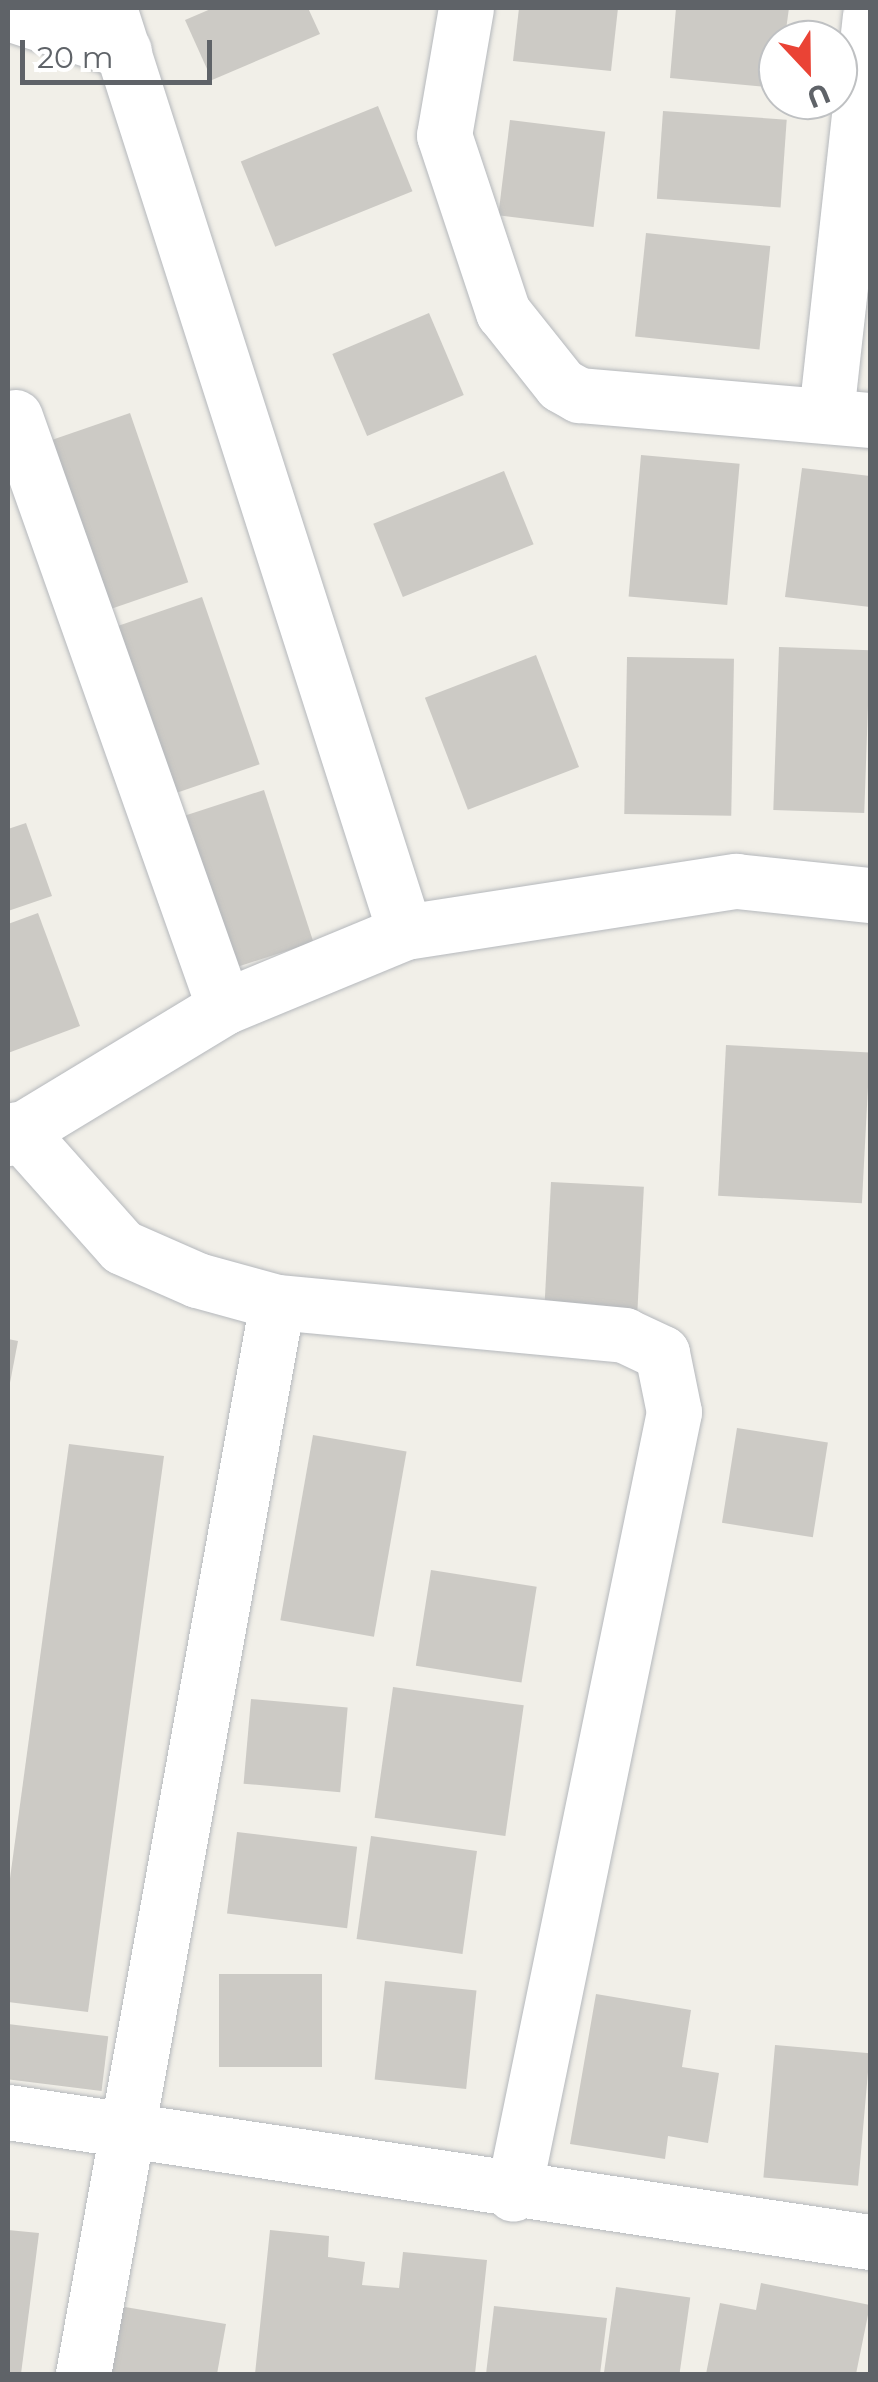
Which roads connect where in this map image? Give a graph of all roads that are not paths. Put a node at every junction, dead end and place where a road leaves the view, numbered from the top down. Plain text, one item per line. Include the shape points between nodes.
1 (466, 8) edge
2 (8, 13) edge
3 (870, 16) edge
4 (117, 29) edge
5 (15, 417) dead end
6 (848, 417) edge
7 (870, 895) edge
8 (404, 932) junction
9 (224, 1007) junction
10 (12, 1134) edge
11 (278, 1302) junction
12 (8, 2112) edge
13 (132, 2133) junction
14 (514, 2194) junction
15 (870, 2242) edge
16 (83, 2374) edge

1 - 6 street via 444,135 502,312 540,362 579,395
2 - 4 street
3 - 6 street
4 - 8 street
5 - 9 street
7 - 8 street via 736,881
8 - 9 street
9 - 10 street
10 - 11 street via 122,1247
11 - 13 street
11 - 14 street via 624,1335 662,1353 669,1371 674,1412
12 - 13 street
13 - 14 street
13 - 16 street
14 - 15 street

